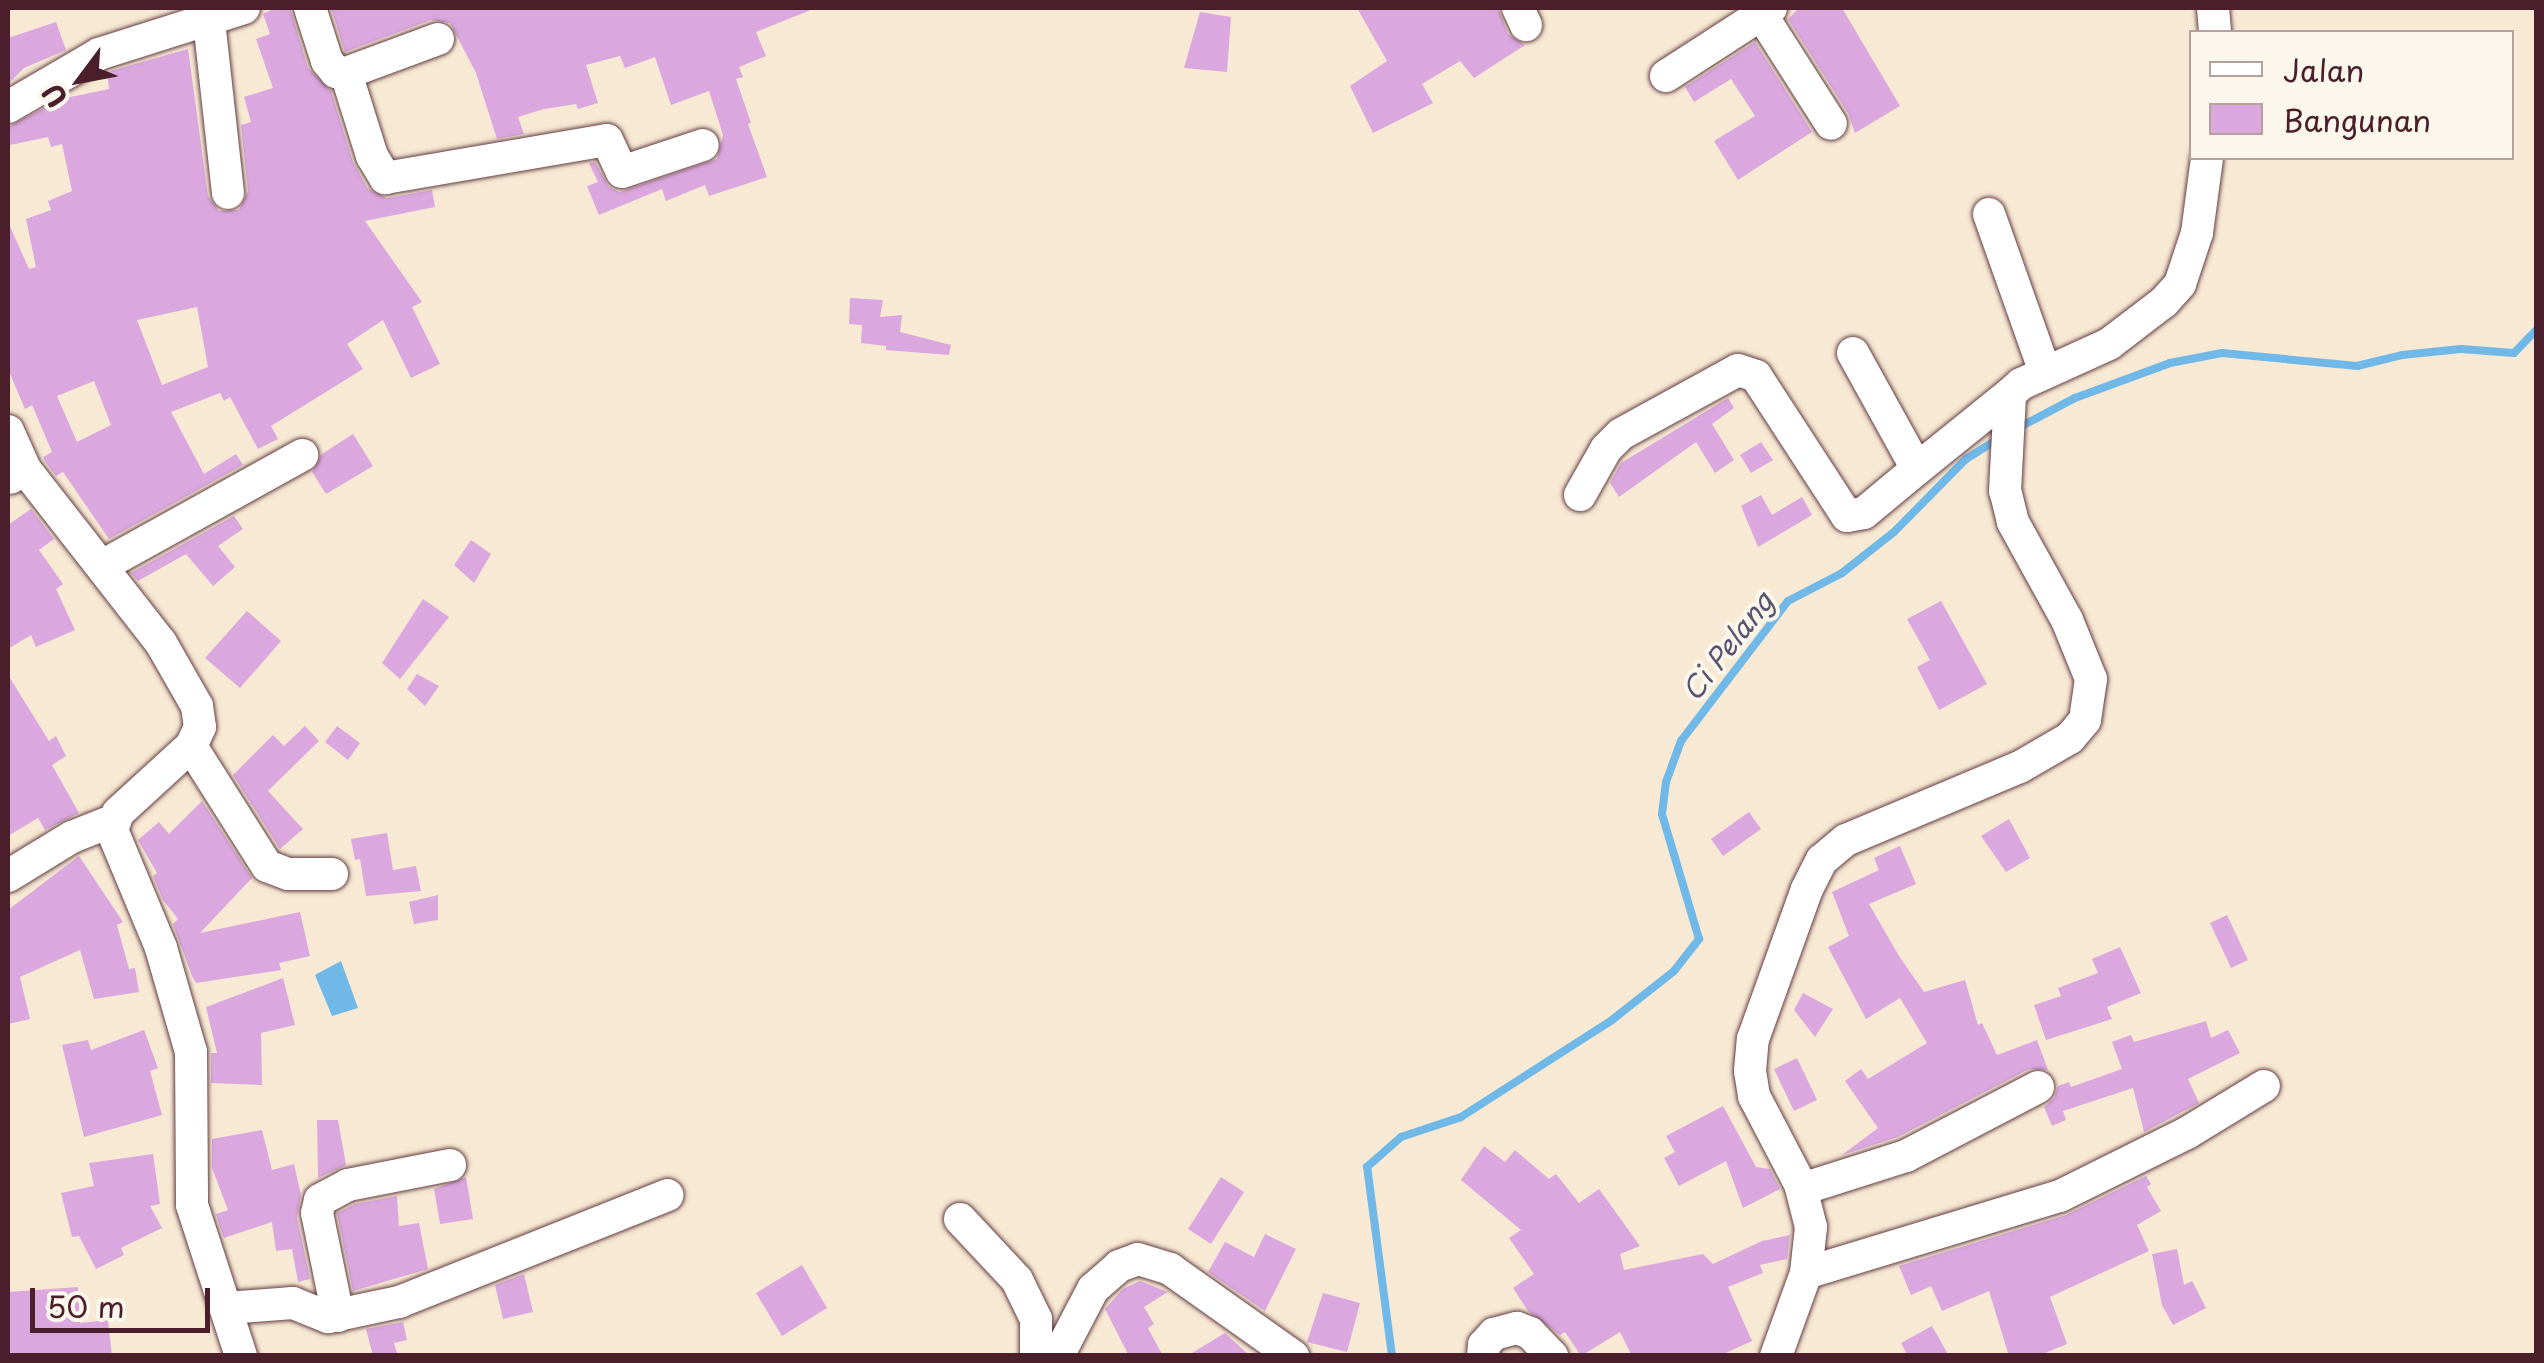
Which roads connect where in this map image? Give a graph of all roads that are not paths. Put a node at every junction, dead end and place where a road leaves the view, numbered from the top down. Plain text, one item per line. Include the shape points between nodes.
1 (244, 8) edge
2 (310, 8) edge
3 (1766, 11) edge
4 (209, 21) junction
5 (438, 39) dead end
6 (346, 74) junction
7 (1666, 76) dead end
8 (8, 107) edge
9 (1831, 124) dead end
10 (704, 145) dead end
11 (2207, 160) edge
12 (228, 193) dead end
13 (1989, 214) dead end
14 (1853, 353) dead end
15 (2045, 372) junction
16 (2009, 406) junction
17 (8, 431) edge
18 (302, 455) dead end
19 (1917, 470) junction
20 (16, 474) edge
21 (1580, 495) dead end
22 (102, 566) junction
23 (192, 746) junction
24 (112, 822) junction
25 (332, 874) dead end
26 (8, 876) edge
27 (2264, 1086) dead end
28 (2038, 1087) dead end
29 (450, 1165) dead end
30 (1802, 1189) junction
31 (668, 1195) dead end
32 (960, 1219) dead end
33 (1806, 1273) junction
34 (227, 1308) junction
35 (338, 1316) junction
36 (241, 1356) edge
37 (1036, 1356) edge
38 (1058, 1356) edge
39 (1293, 1356) edge
40 (1483, 1356) edge
41 (1552, 1356) edge
42 (1776, 1356) edge

1 - 4 street
2 - 6 street via 330,68
3 - 7 street
3 - 9 street
4 - 8 street via 99,54
4 - 12 street
5 - 6 street
6 - 10 street via 372,156 386,178 607,140 622,172
11 - 15 street via 2197,234 2180,284 2109,344
13 - 15 street
14 - 19 street
15 - 16 street
16 - 19 street
16 - 30 street via 2005,491 2013,522 2067,620 2092,678 2091,700 2070,738 2020,767 1846,840 1812,876 1753,1039 1750,1071 1754,1096
17 - 20 street
18 - 22 street
19 - 21 street via 1864,512 1848,516 1756,376 1738,370 1621,434
20 - 22 street
22 - 23 street via 194,695 200,728
23 - 24 street
23 - 25 street via 267,866 288,874
24 - 26 street
24 - 34 street via 114,842 161,948 191,1052 192,1205
27 - 33 street via 2060,1196
28 - 30 street via 1906,1156
29 - 35 street via 348,1184 320,1200
30 - 33 street via 1811,1227
31 - 35 street via 441,1288
32 - 37 street via 1016,1280 1036,1319
33 - 42 street
34 - 35 street via 294,1303
34 - 36 street
38 - 39 street via 1094,1289 1138,1259 1170,1268
40 - 41 street via 1494,1334 1517,1328

